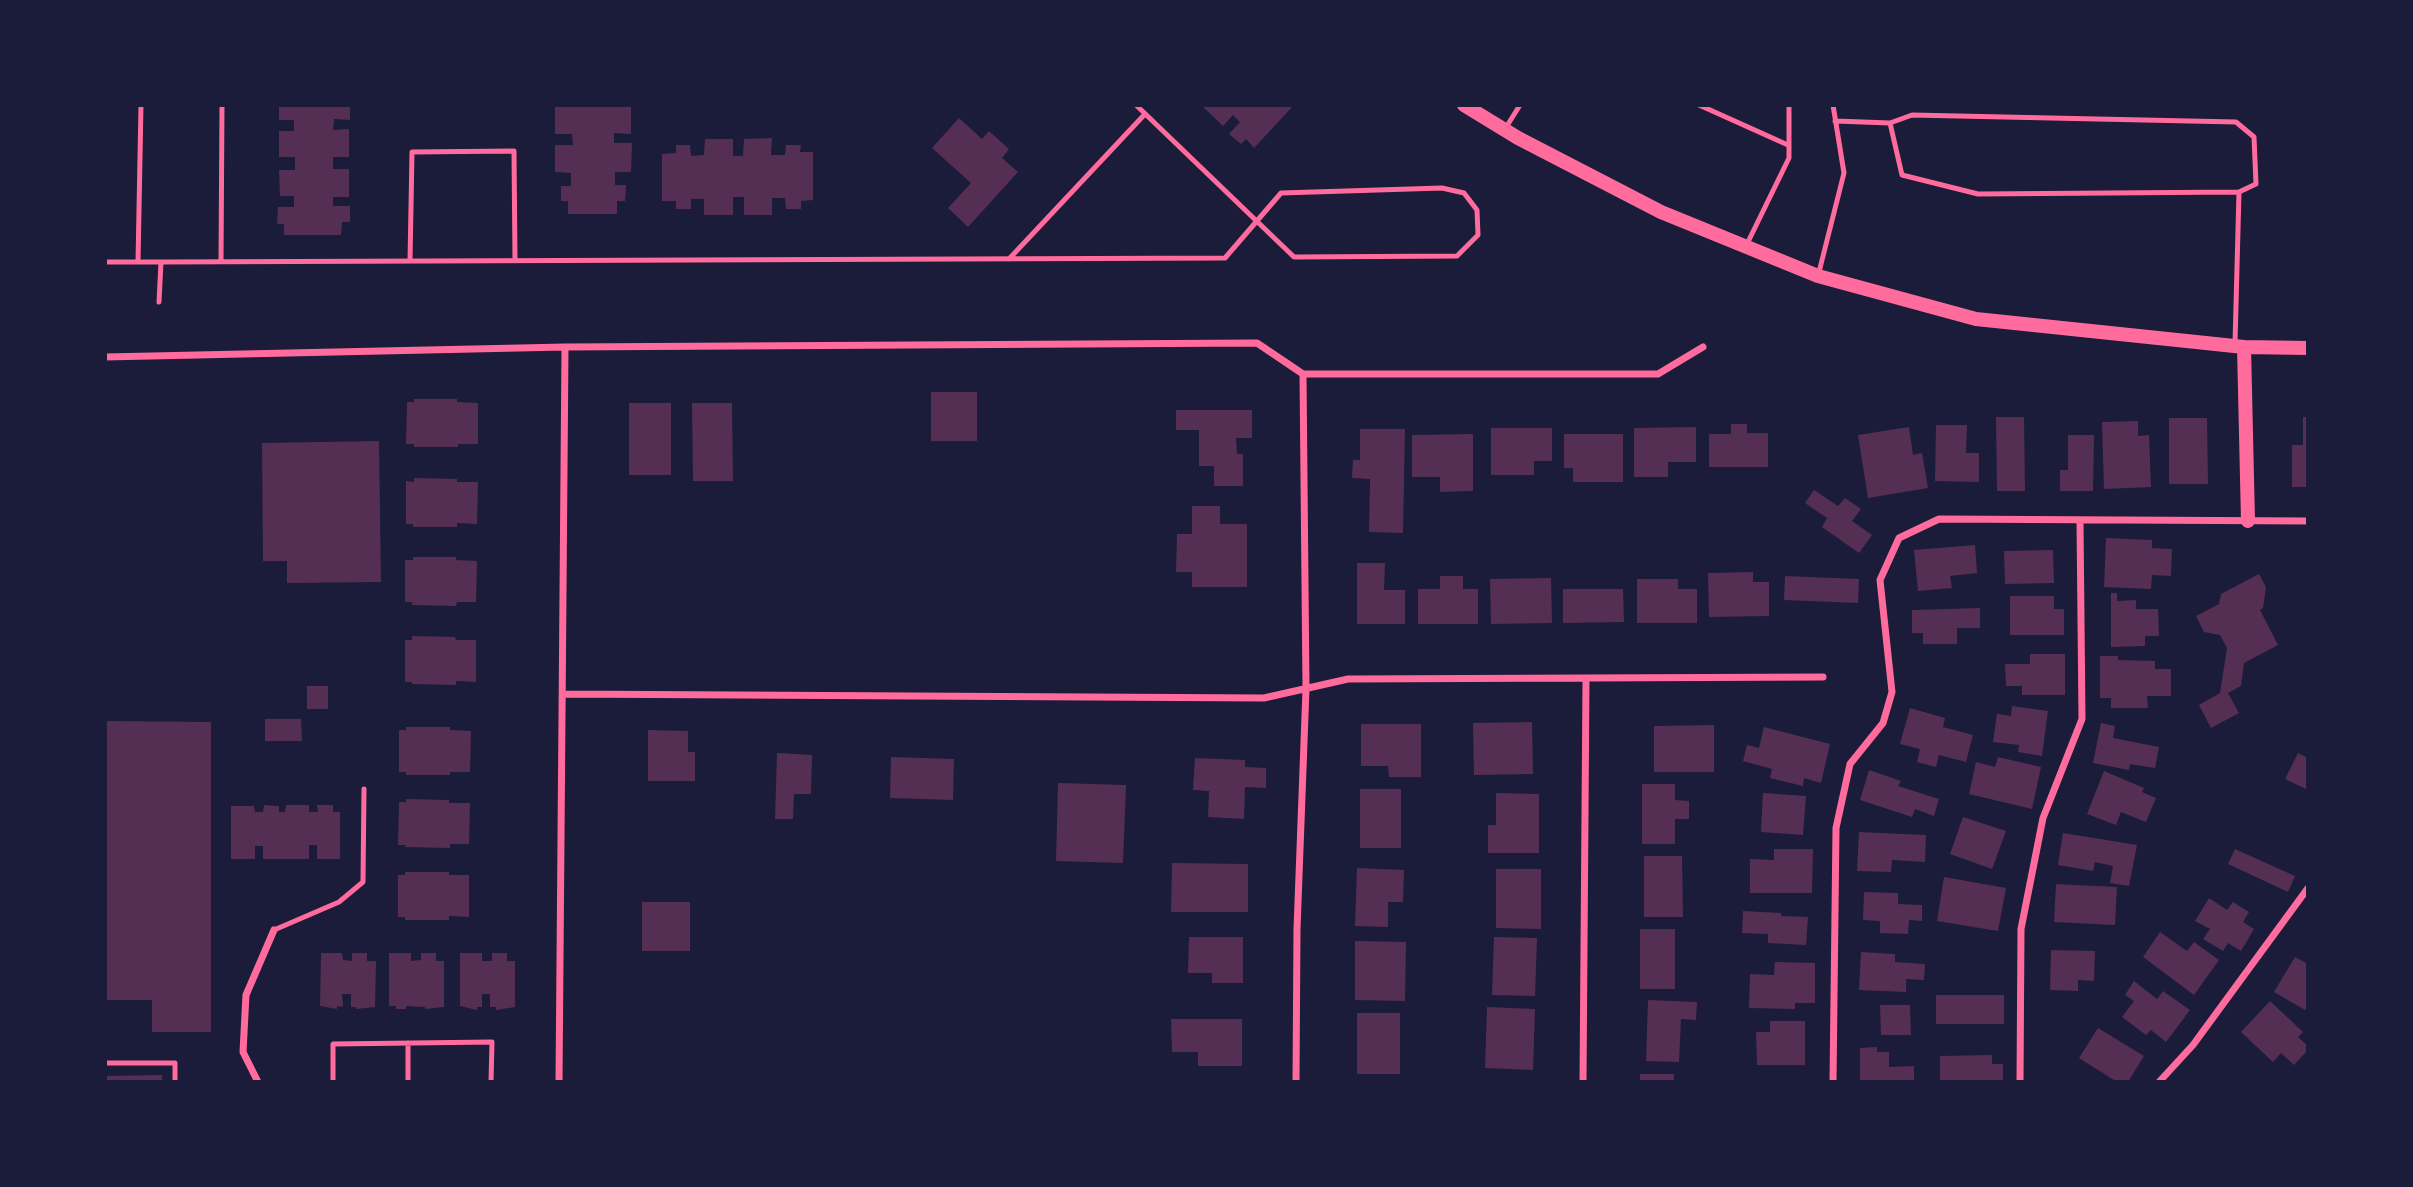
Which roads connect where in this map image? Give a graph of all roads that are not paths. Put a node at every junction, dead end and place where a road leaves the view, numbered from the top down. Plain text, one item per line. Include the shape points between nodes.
1 (141, 105) edge
2 (222, 105) edge
3 (1136, 105) edge
4 (1464, 105) edge
5 (1520, 105) edge
6 (1699, 105) edge
7 (1789, 105) edge
8 (1833, 105) edge
9 (1145, 114) junction
10 (1835, 121) junction
11 (1890, 123) junction
12 (1505, 130) junction
13 (1788, 145) junction
14 (2239, 192) junction
15 (1257, 221) junction
16 (1746, 247) junction
17 (1009, 259) junction
18 (221, 261) junction
19 (410, 261) junction
20 (515, 261) junction
21 (105, 262) edge
22 (138, 262) junction
23 (161, 262) junction
24 (1818, 276) junction
25 (159, 302) dead end
26 (565, 347) junction
27 (1703, 347) dead end
28 (2239, 347) junction
29 (2308, 348) edge
30 (105, 358) edge
31 (1303, 374) junction
32 (2080, 521) junction
33 (2248, 521) junction
34 (2308, 521) edge
35 (1823, 677) dead end
36 (1586, 679) junction
37 (1306, 689) junction
38 (563, 694) junction
39 (364, 789) dead end
40 (2308, 888) edge
41 (274, 930) joint
42 (408, 1043) junction
43 (105, 1063) edge
44 (175, 1082) edge
45 (258, 1082) edge
46 (333, 1082) edge
47 (408, 1082) edge
48 (491, 1082) edge
49 (559, 1082) edge
50 (1296, 1082) edge
51 (1583, 1082) edge
52 (1833, 1082) edge
53 (2020, 1082) edge
54 (2159, 1082) edge

1 - 22 lane
2 - 18 lane
3 - 9 lane
4 - 12 main road
5 - 12 lane
6 - 13 lane
7 - 13 lane
8 - 10 lane
9 - 15 lane
9 - 17 lane
10 - 11 lane
10 - 24 lane via 1844,173
11 - 14 lane via 1902,175 1978,194
11 - 14 lane via 1912,115 2235,122 2254,137 2256,184
12 - 16 main road via 1661,212
13 - 16 lane via 1789,158
14 - 28 lane
15 - 15 lane via 1294,257 1457,256 1478,235 1477,210 1464,193 1442,188 1281,192
15 - 17 lane via 1225,258
16 - 24 main road
17 - 20 lane
18 - 19 lane
18 - 23 lane
19 - 20 lane
19 - 20 lane via 412,152 514,151
21 - 22 lane
22 - 23 lane
23 - 25 lane
24 - 28 main road via 1976,319
26 - 30 street
26 - 31 street via 1257,343
26 - 38 street
27 - 31 street via 1658,374
28 - 29 main road
28 - 33 main road
31 - 37 street
32 - 33 street
32 - 52 street via 1939,519 1899,538 1881,580 1892,692 1883,723 1850,764 1836,828
32 - 53 street via 2082,719 2043,818 2021,929
33 - 34 street
35 - 36 street
36 - 37 street via 1348,679
36 - 51 street
37 - 38 street via 1264,698
37 - 50 street
38 - 49 street
39 - 41 lane via 363,882 339,902
40 - 54 street via 2193,1045
41 - 45 street via 246,995 243,1052
42 - 46 lane via 333,1044
42 - 47 lane
42 - 48 lane via 492,1042
43 - 44 lane via 175,1063

